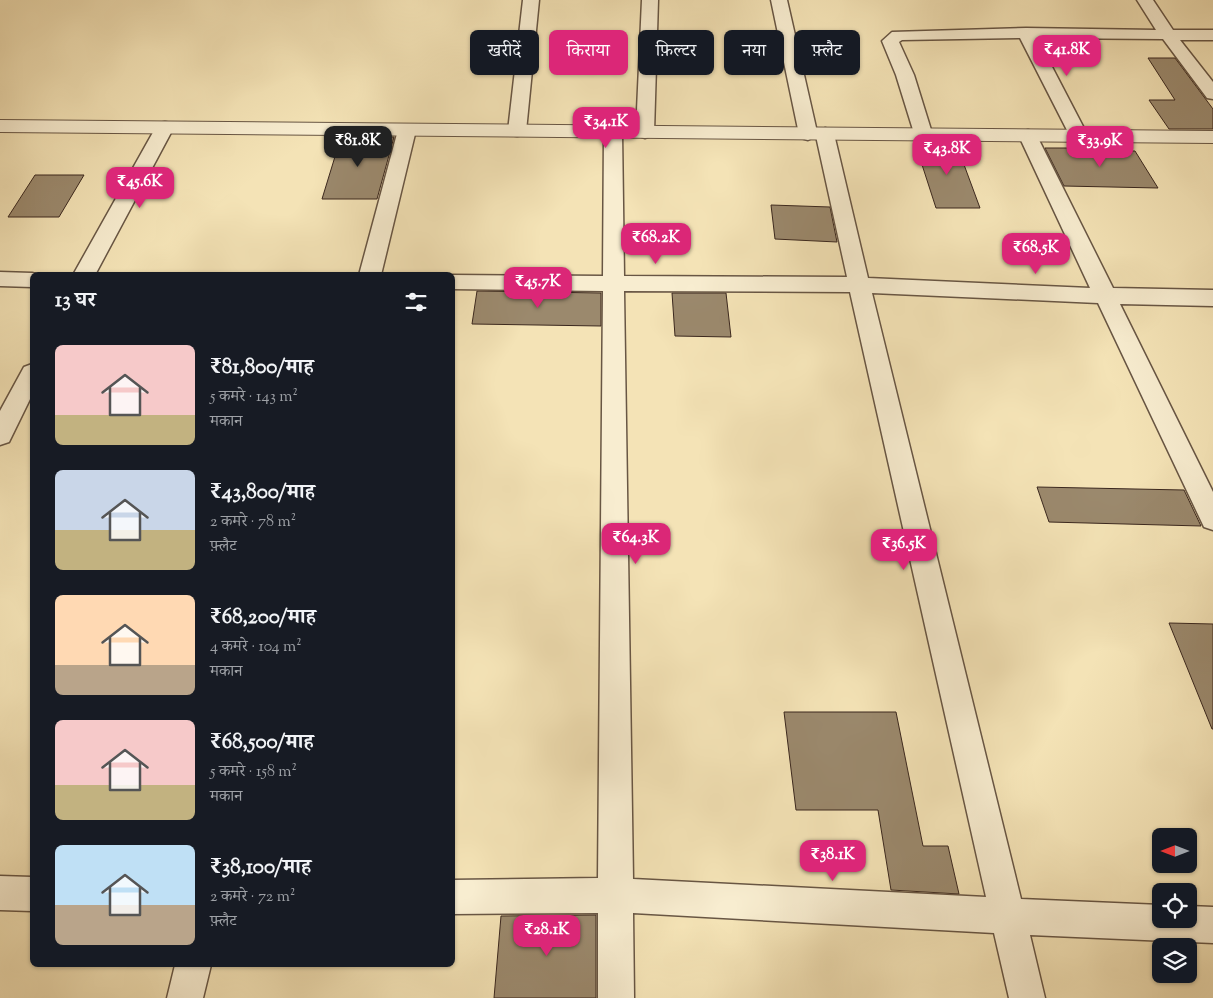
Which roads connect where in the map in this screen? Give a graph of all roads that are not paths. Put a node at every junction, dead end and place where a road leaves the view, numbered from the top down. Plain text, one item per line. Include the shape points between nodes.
1 (531, 0) edge
2 (650, 0) edge
3 (779, 0) edge
4 (1145, 0) edge
5 (1026, 33) junction
6 (1213, 34) edge
7 (1168, 35) junction
8 (1213, 94) edge
9 (0, 126) edge
10 (165, 127) junction
11 (407, 130) junction
12 (517, 131) junction
13 (614, 132) junction
14 (645, 132) junction
15 (923, 133) junction
16 (817, 134) junction
17 (1028, 136) junction
18 (1079, 136) junction
19 (1213, 136) edge
20 (86, 272) edge
21 (371, 272) edge
22 (0, 280) edge
23 (30, 280) edge
24 (455, 282) edge
25 (614, 283) junction
26 (859, 285) junction
27 (1106, 296) junction
28 (1213, 298) edge
29 (30, 377) edge
30 (0, 435) edge
31 (1213, 519) edge
32 (0, 893) edge
33 (30, 894) edge
34 (616, 895) junction
35 (455, 897) edge
36 (1008, 916) junction
37 (1213, 924) edge
38 (193, 967) edge
39 (185, 998) edge
40 (616, 998) edge
41 (1027, 998) edge

1 - 12 street
2 - 14 street
3 - 16 street
4 - 7 street
5 - 7 street
5 - 15 street via 898,35 892,38 890,41
5 - 18 street
6 - 7 street
7 - 8 street
9 - 10 street
10 - 11 street
10 - 20 street
11 - 12 street
11 - 21 street
12 - 13 street
13 - 14 street
13 - 25 street
14 - 16 street
15 - 16 street
15 - 17 street
16 - 26 street
17 - 18 street
17 - 27 street
18 - 19 street
22 - 23 street
24 - 25 street
25 - 26 street
25 - 34 street
26 - 27 street
26 - 36 street
27 - 28 street
27 - 31 street
29 - 30 street
32 - 33 street
34 - 35 street
34 - 36 street
34 - 40 street
36 - 37 street
36 - 41 street
38 - 39 street

